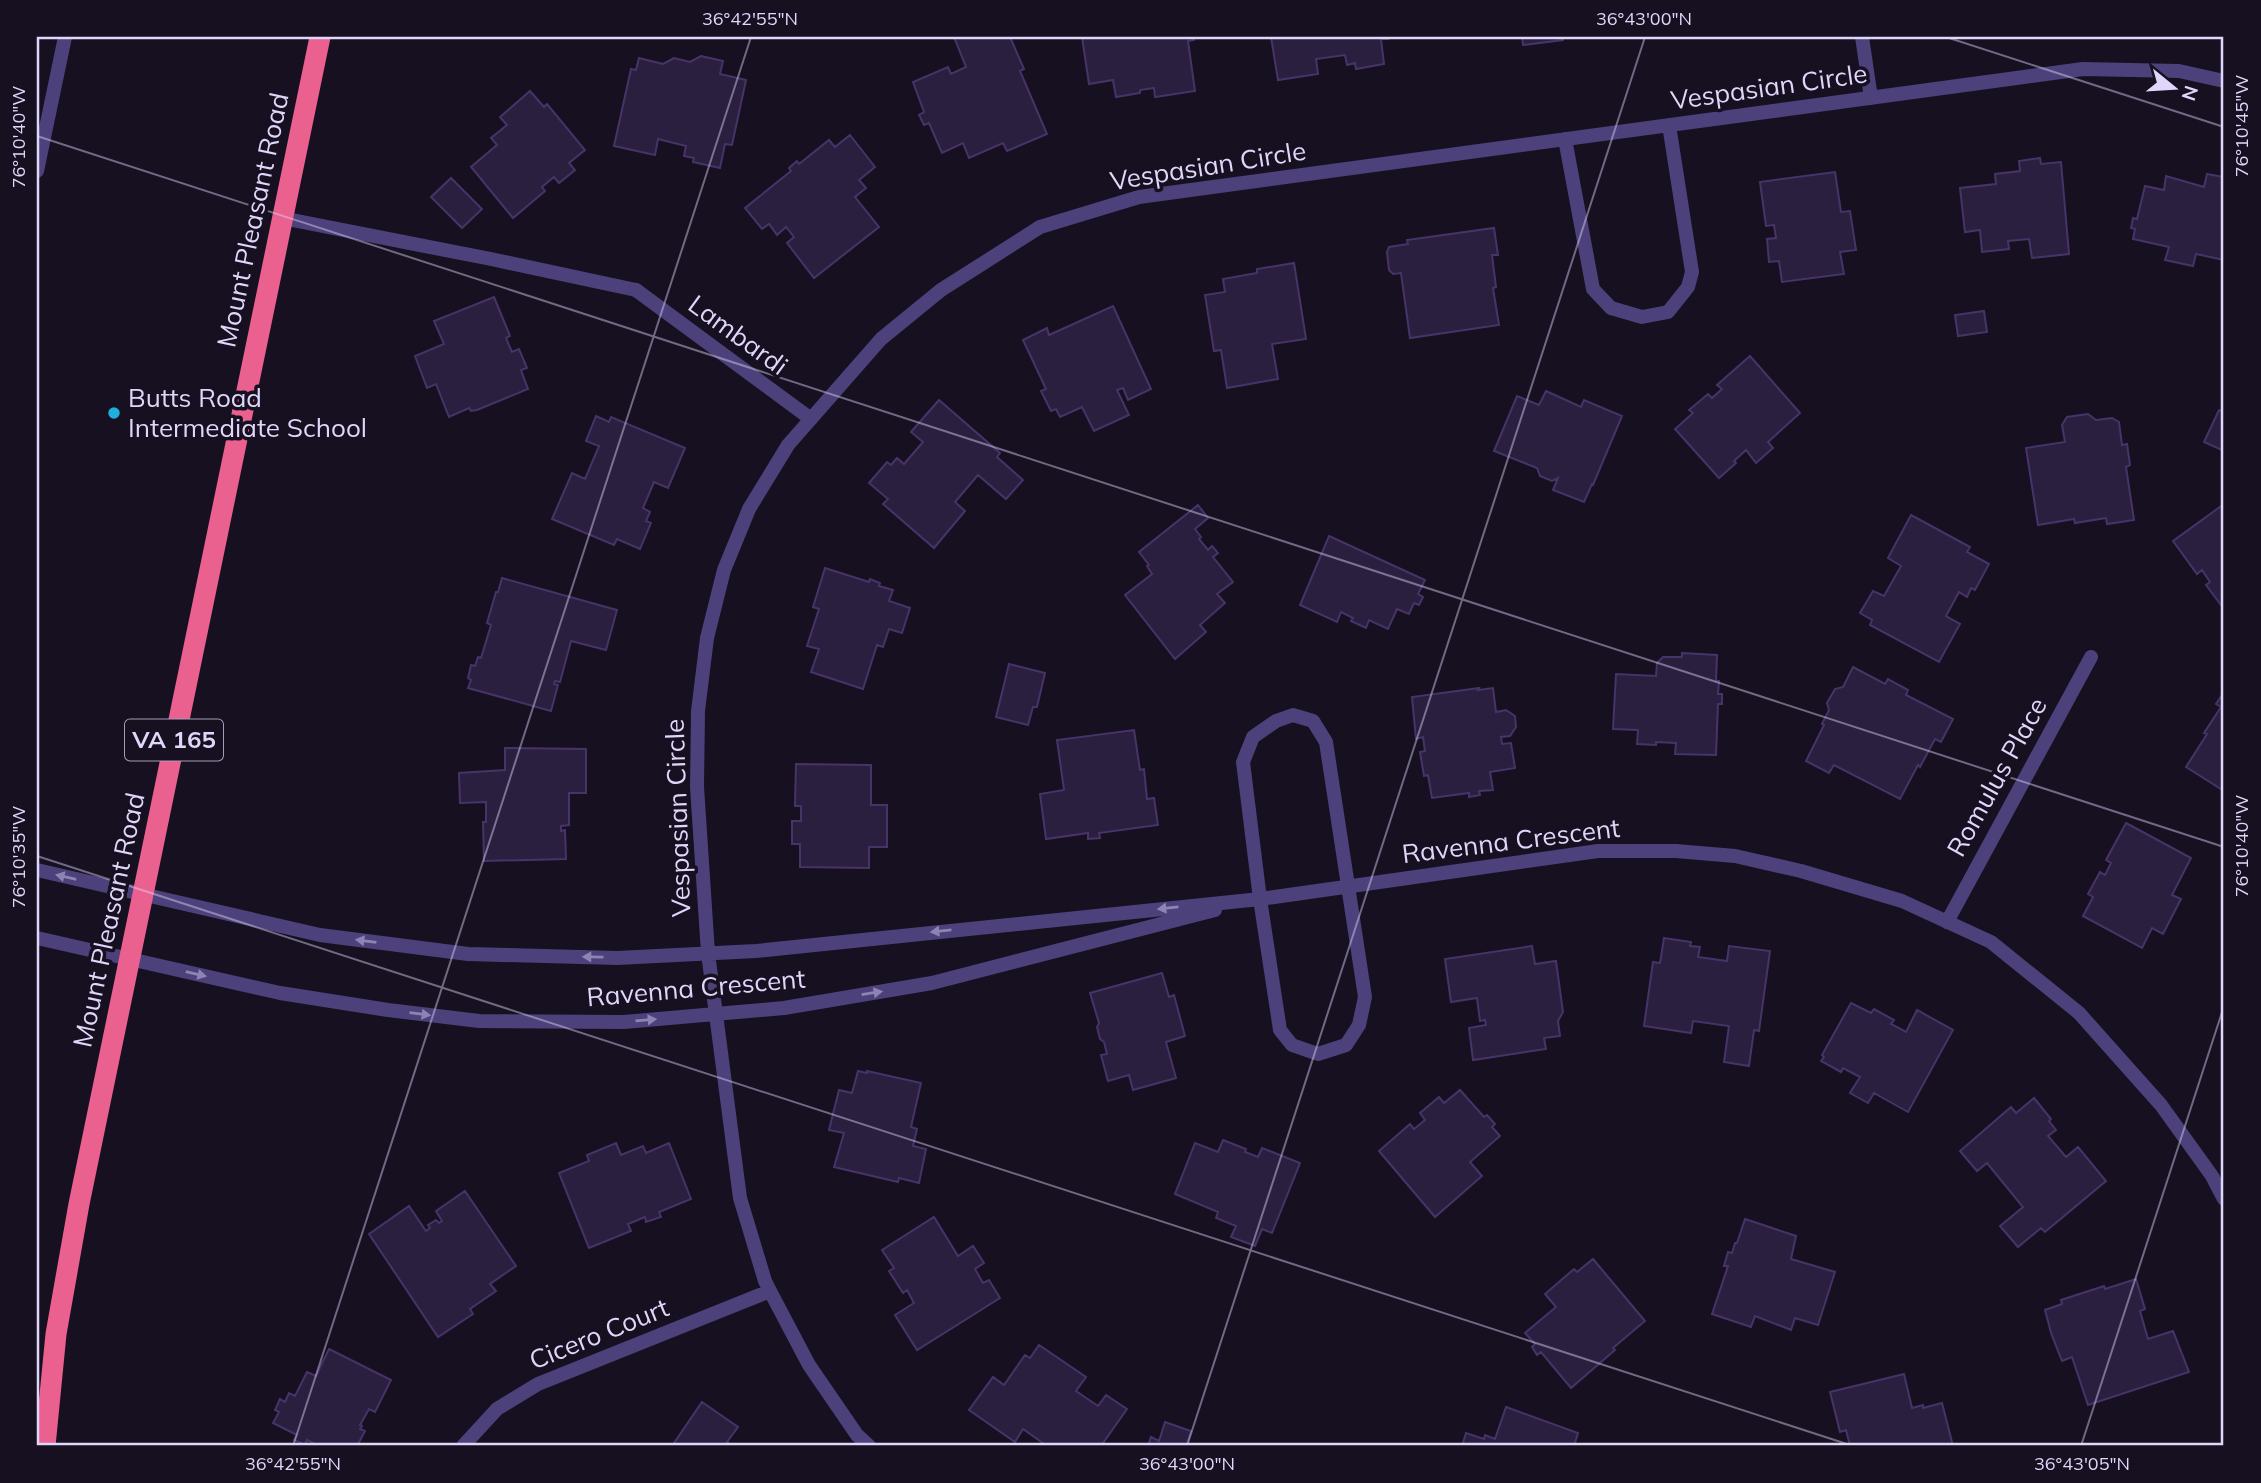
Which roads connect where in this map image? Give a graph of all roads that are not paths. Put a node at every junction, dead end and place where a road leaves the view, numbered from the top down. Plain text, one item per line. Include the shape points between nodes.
1 (65, 37) edge
2 (320, 37) edge
3 (1862, 37) edge
4 (2224, 81) edge
5 (1871, 97) junction
6 (1669, 125) junction
7 (1565, 139) junction
8 (37, 171) edge
9 (282, 218) junction
10 (811, 419) junction
11 (2091, 657) dead end
12 (37, 870) edge
13 (1348, 886) junction
14 (142, 895) junction
15 (1260, 899) junction
16 (1947, 922) junction
17 (37, 938) edge
18 (708, 953) junction
19 (129, 959) junction
20 (716, 1014) junction
21 (2224, 1199) edge
22 (770, 1291) junction
23 (45, 1446) edge
24 (463, 1446) edge
25 (869, 1446) edge

1 - 8 street
2 - 9 highway, Mount Pleasant Road / VA 165
3 - 5 street
4 - 5 street, Vespasian Circle via 2179,71 2083,69
5 - 6 street, Vespasian Circle
6 - 7 street, Vespasian Circle
6 - 7 street via 1692,272 1688,288 1668,313 1642,317 1611,308 1593,289
7 - 10 street, Vespasian Circle via 1139,197 1040,227 941,290 881,339
9 - 10 street, Lambardi via 636,290
9 - 14 highway, Mount Pleasant Road / VA 165
10 - 18 street, Vespasian Circle via 788,444 749,509 723,570 707,638 698,711 697,787
11 - 16 street, Romulus Place
14 -> 12 street, Ravenna Crescent
13 - 15 street, Ravenna Crescent
13 - 15 street via 1365,998 1359,1025 1346,1045 1318,1054 1292,1045 1280,1030
13 - 15 street via 1326,742 1313,721 1293,715 1252,737 1243,762
13 - 16 street, Ravenna Crescent via 1598,851 1676,851 1735,856 1801,871 1902,901
18 -> 14 street, Ravenna Crescent via 617,958 468,954 320,935
14 - 19 highway, Mount Pleasant Road / VA 165
15 -> 18 street, Ravenna Crescent
20 -> 15 street, Ravenna Crescent via 784,1008 932,983
16 - 21 street, Ravenna Crescent via 1991,942 2079,1013 2161,1105 2213,1176
17 - 19 street, Ravenna Crescent
18 - 20 street, Vespasian Circle
19 -> 20 street, Ravenna Crescent via 280,993 479,1021 624,1023
19 - 23 highway, Mount Pleasant Road / VA 165 via 67,1269
20 - 22 street, Vespasian Circle via 740,1198
22 - 24 street, Cicero Court via 538,1384 497,1409
22 - 25 street, Vespasian Circle via 809,1365

